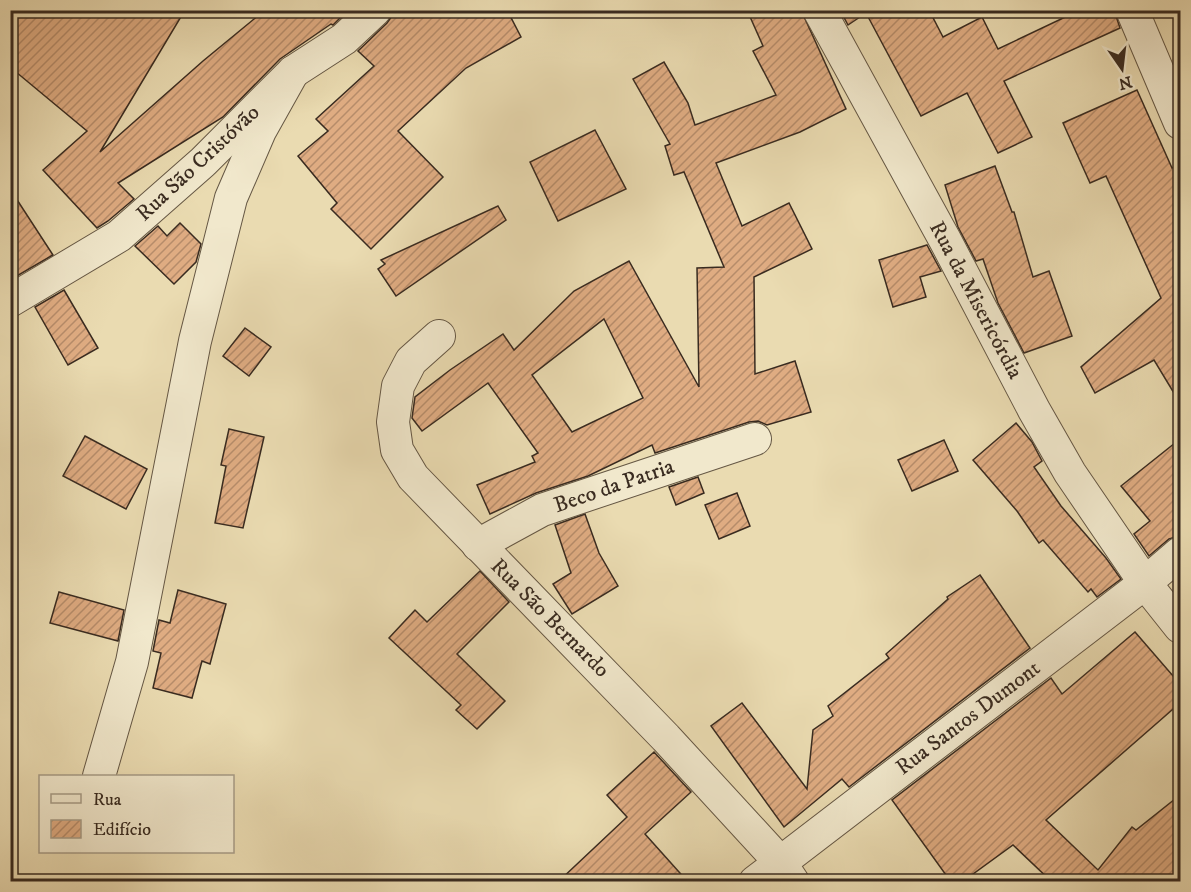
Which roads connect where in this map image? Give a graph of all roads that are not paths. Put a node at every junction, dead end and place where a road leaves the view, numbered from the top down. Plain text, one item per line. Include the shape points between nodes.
1 (375, 10) edge
2 (819, 10) edge
3 (1132, 10) edge
4 (293, 72) junction
5 (1180, 123) edge
6 (10, 301) edge
7 (439, 336) dead end
8 (755, 439) dead end
9 (478, 545) junction
10 (1180, 553) edge
11 (1145, 583) junction
12 (1180, 627) edge
13 (100, 775) edge
14 (787, 871) edge
15 (755, 882) edge

1 - 4 street, Rua São Cristóvão via 344,39
2 - 11 street, Rua da Misericórdia via 1039,419 1070,473
3 - 5 street
4 - 6 street, Rua São Cristóvão via 204,162 119,236
4 - 13 street via 260,131 231,198 195,341 132,663
7 - 9 street, Rua São Bernardo via 411,361 398,386 393,423 398,450 413,477
8 - 9 street, Beco da Patria via 542,510
9 - 14 street, Rua São Bernardo via 666,738
10 - 11 street, Rua Santos Dumont
11 - 12 street
11 - 14 street, Rua Santos Dumont
14 - 15 street, Rua Santos Dumont

